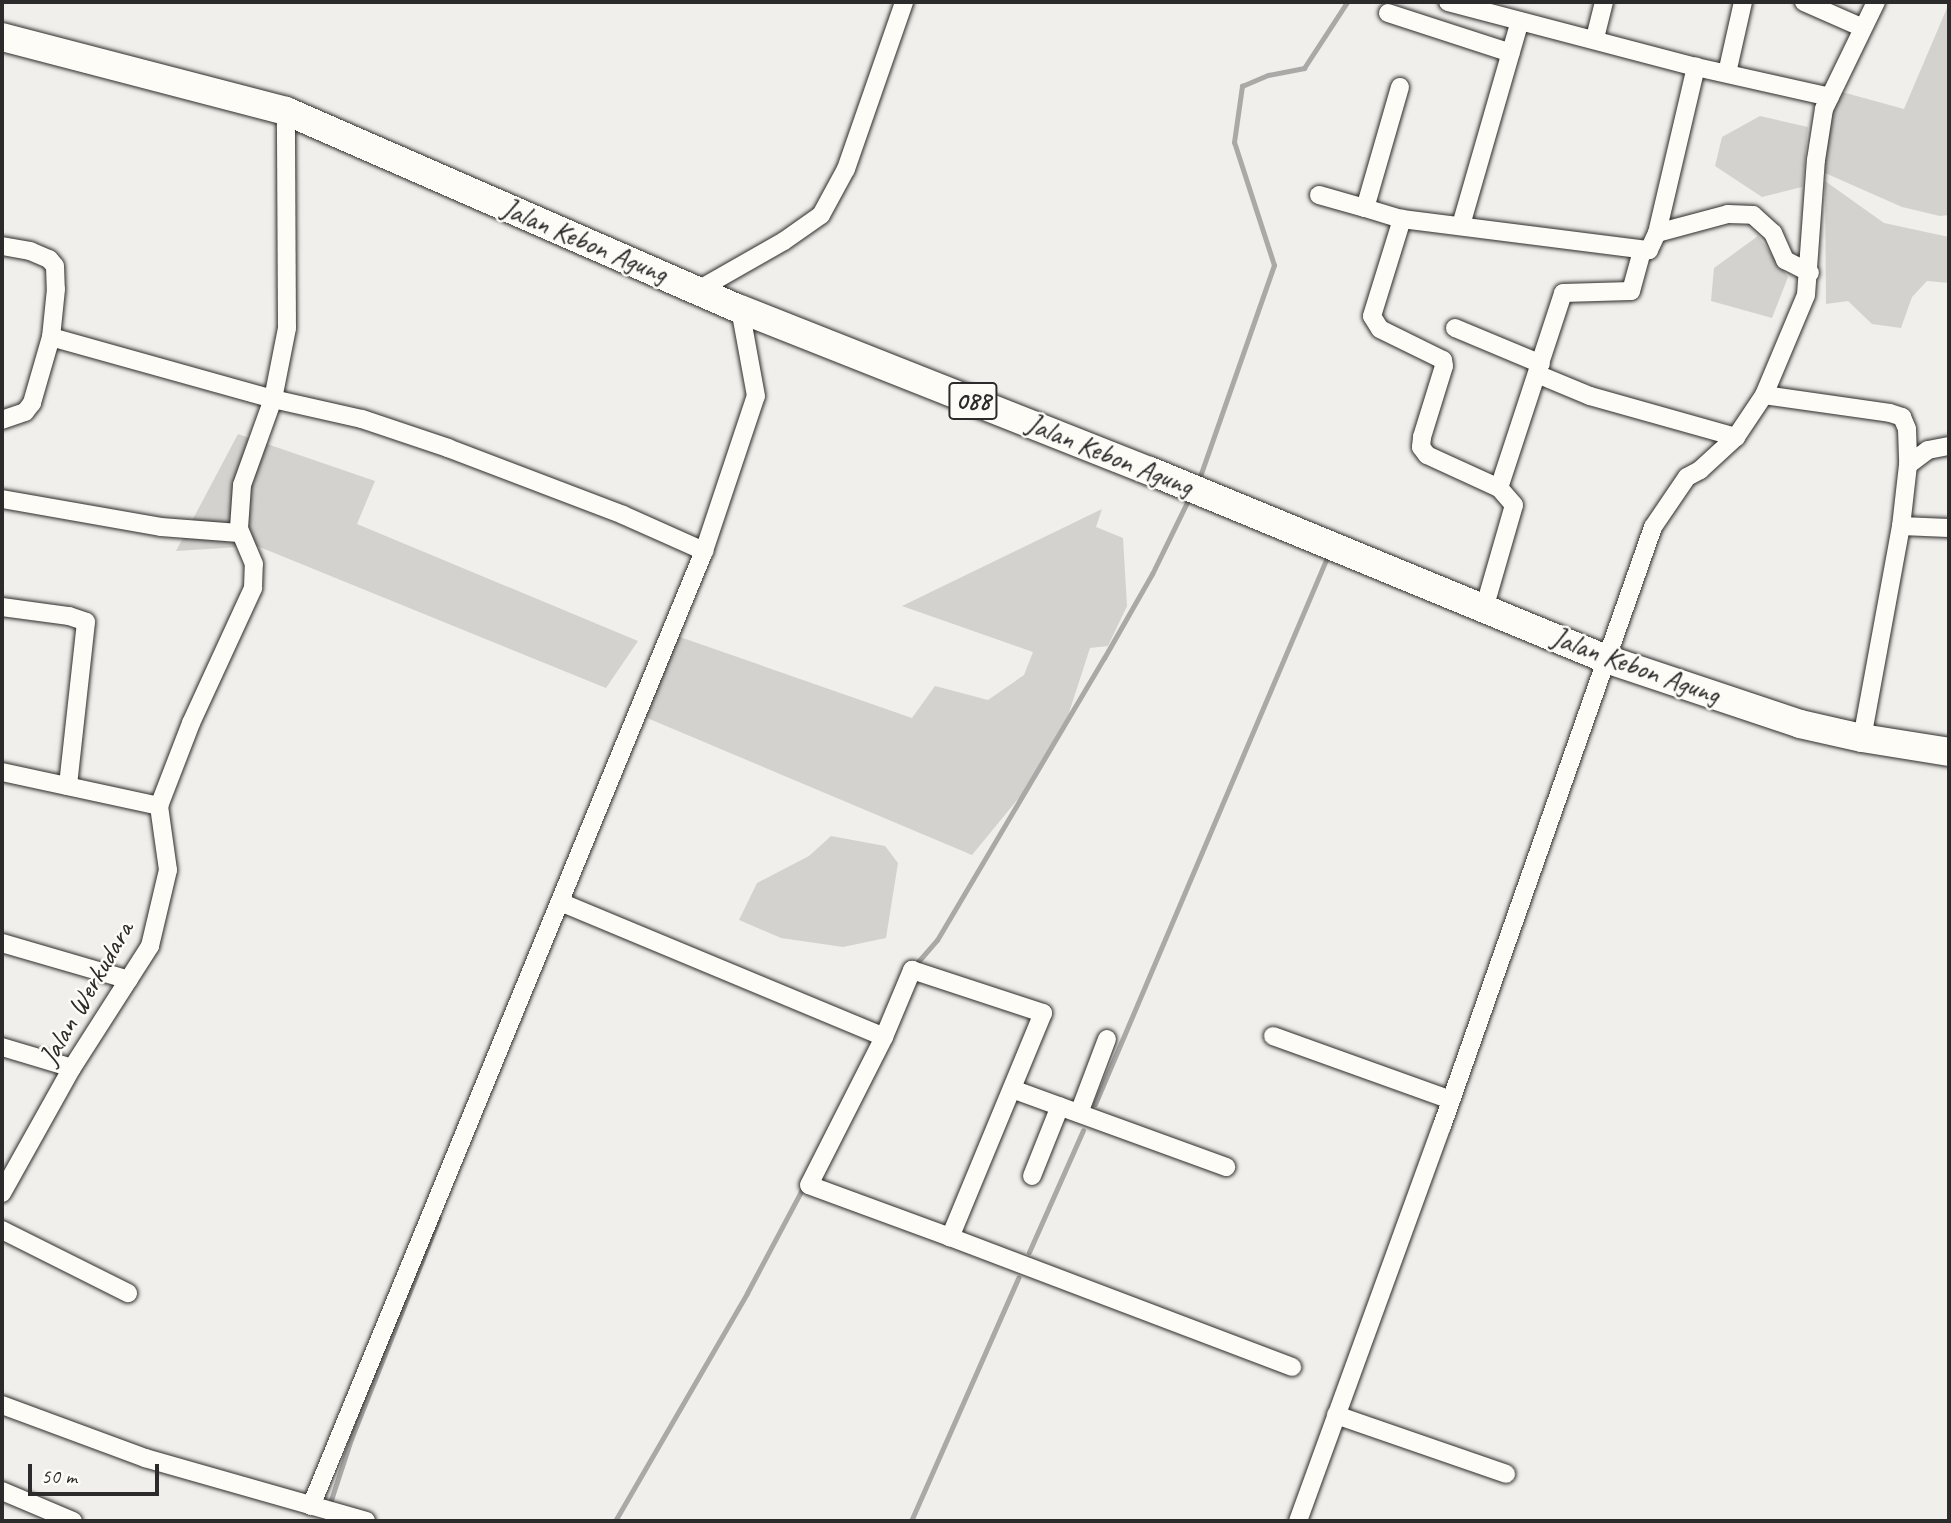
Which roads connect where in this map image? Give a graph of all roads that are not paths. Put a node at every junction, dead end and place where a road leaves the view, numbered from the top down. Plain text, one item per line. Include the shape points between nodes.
1 (904, 2) edge
2 (1448, 2) edge
3 (1604, 2) edge
4 (1743, 2) edge
5 (1875, 2) edge
6 (1812, 4) edge
7 (1388, 13) dead end
8 (1520, 21) junction
9 (1863, 27) junction
10 (2, 37) edge
11 (1594, 38) junction
12 (1511, 53) junction
13 (1696, 67) junction
14 (1727, 73) junction
15 (1400, 87) dead end
16 (1830, 97) junction
17 (286, 111) junction
18 (1319, 195) dead end
19 (1365, 208) junction
20 (1402, 219) junction
21 (1461, 225) junction
22 (1657, 233) junction
23 (2, 246) edge
24 (1642, 251) junction
25 (1810, 273) junction
26 (698, 290) junction
27 (740, 309) junction
28 (1455, 328) dead end
29 (51, 337) junction
30 (1539, 369) junction
31 (1764, 395) junction
32 (273, 399) junction
33 (2, 421) edge
34 (1736, 437) junction
35 (1949, 446) edge
36 (1908, 465) junction
37 (1499, 488) junction
38 (2, 499) edge
39 (1901, 526) junction
40 (1949, 528) edge
41 (239, 533) junction
42 (704, 551) junction
43 (2, 607) edge
44 (1484, 609) junction
45 (1609, 660) junction
46 (1862, 738) junction
47 (1949, 751) edge
48 (2, 772) edge
49 (68, 786) junction
50 (159, 806) junction
51 (560, 902) junction
52 (2, 943) edge
53 (129, 980) junction
54 (1273, 1036) dead end
55 (884, 1037) junction
56 (1107, 1039) dead end
57 (2, 1047) edge
58 (72, 1068) junction
59 (1012, 1088) junction
60 (1451, 1100) junction
61 (1060, 1106) junction
62 (1079, 1113) junction
63 (1226, 1167) dead end
64 (1032, 1176) dead end
65 (3, 1188) edge
66 (2, 1230) edge
67 (950, 1237) junction
68 (128, 1293) dead end
69 (1292, 1367) dead end
70 (2, 1405) edge
71 (1336, 1415) junction
72 (1506, 1475) dead end
73 (2, 1490) edge
74 (311, 1506) junction
75 (73, 1521) edge
76 (366, 1521) edge
77 (1298, 1521) edge

1 - 26 street via 846,169 821,215
2 - 8 street
3 - 11 street
4 - 14 street
5 - 9 street
6 - 9 street
7 - 12 street
8 - 11 street
8 - 12 street
9 - 16 street
10 - 17 main road, Jalan Kebon Agung / 088
11 - 13 street
12 - 21 street
13 - 14 street
13 - 22 street
14 - 16 street
15 - 19 street
16 - 25 street via 1816,160
17 - 26 main road, Jalan Kebon Agung / 088
17 - 32 street via 287,327
18 - 19 street
19 - 20 street
20 - 21 street
20 - 37 street via 1372,316 1380,329 1443,360 1421,447 1427,455
21 - 24 street
22 - 24 street via 1652,247
22 - 25 street via 1728,214 1754,215 1773,233 1785,260
23 - 29 street via 43,255 55,266
24 - 30 street via 1631,291 1563,292
25 - 31 street via 1806,295
26 - 27 main road, Jalan Kebon Agung / 088
27 - 42 street via 756,396
27 - 44 main road, Jalan Kebon Agung / 088
28 - 30 street
29 - 32 street
29 - 33 street via 32,403 25,412
30 - 34 street via 1590,396
30 - 37 street
31 - 34 street
31 - 36 street via 1902,418 1907,429
32 - 41 street via 242,485
32 - 42 street via 362,419 448,448
34 - 45 street via 1686,477 1653,527
35 - 36 street via 1928,450
36 - 39 street
37 - 44 street via 1514,505 1513,516
38 - 41 street via 161,527
39 - 40 street
39 - 46 street
41 - 50 street via 254,564 253,588
42 - 51 street
43 - 49 street via 69,616 87,624
44 - 45 main road, Jalan Kebon Agung / 088
45 - 46 main road, Jalan Kebon Agung / 088 via 1800,723
45 - 60 street
46 - 47 main road, Jalan Kebon Agung / 088
48 - 49 street
49 - 50 street
50 - 53 street, Jalan Werkudara via 168,870 150,946
51 - 55 street
51 - 74 street
52 - 53 street
53 - 58 street, Jalan Werkudara
54 - 60 street
55 - 59 street via 912,970 1043,1013
55 - 67 street via 809,1185
56 - 62 street
57 - 58 street
58 - 65 street, Jalan Werkudara
59 - 61 street
59 - 67 street
60 - 71 street
61 - 62 street
61 - 64 street
62 - 63 street
66 - 68 street
67 - 69 street
70 - 74 street via 145,1458
71 - 72 street
71 - 77 street
73 - 75 street
74 - 76 street

